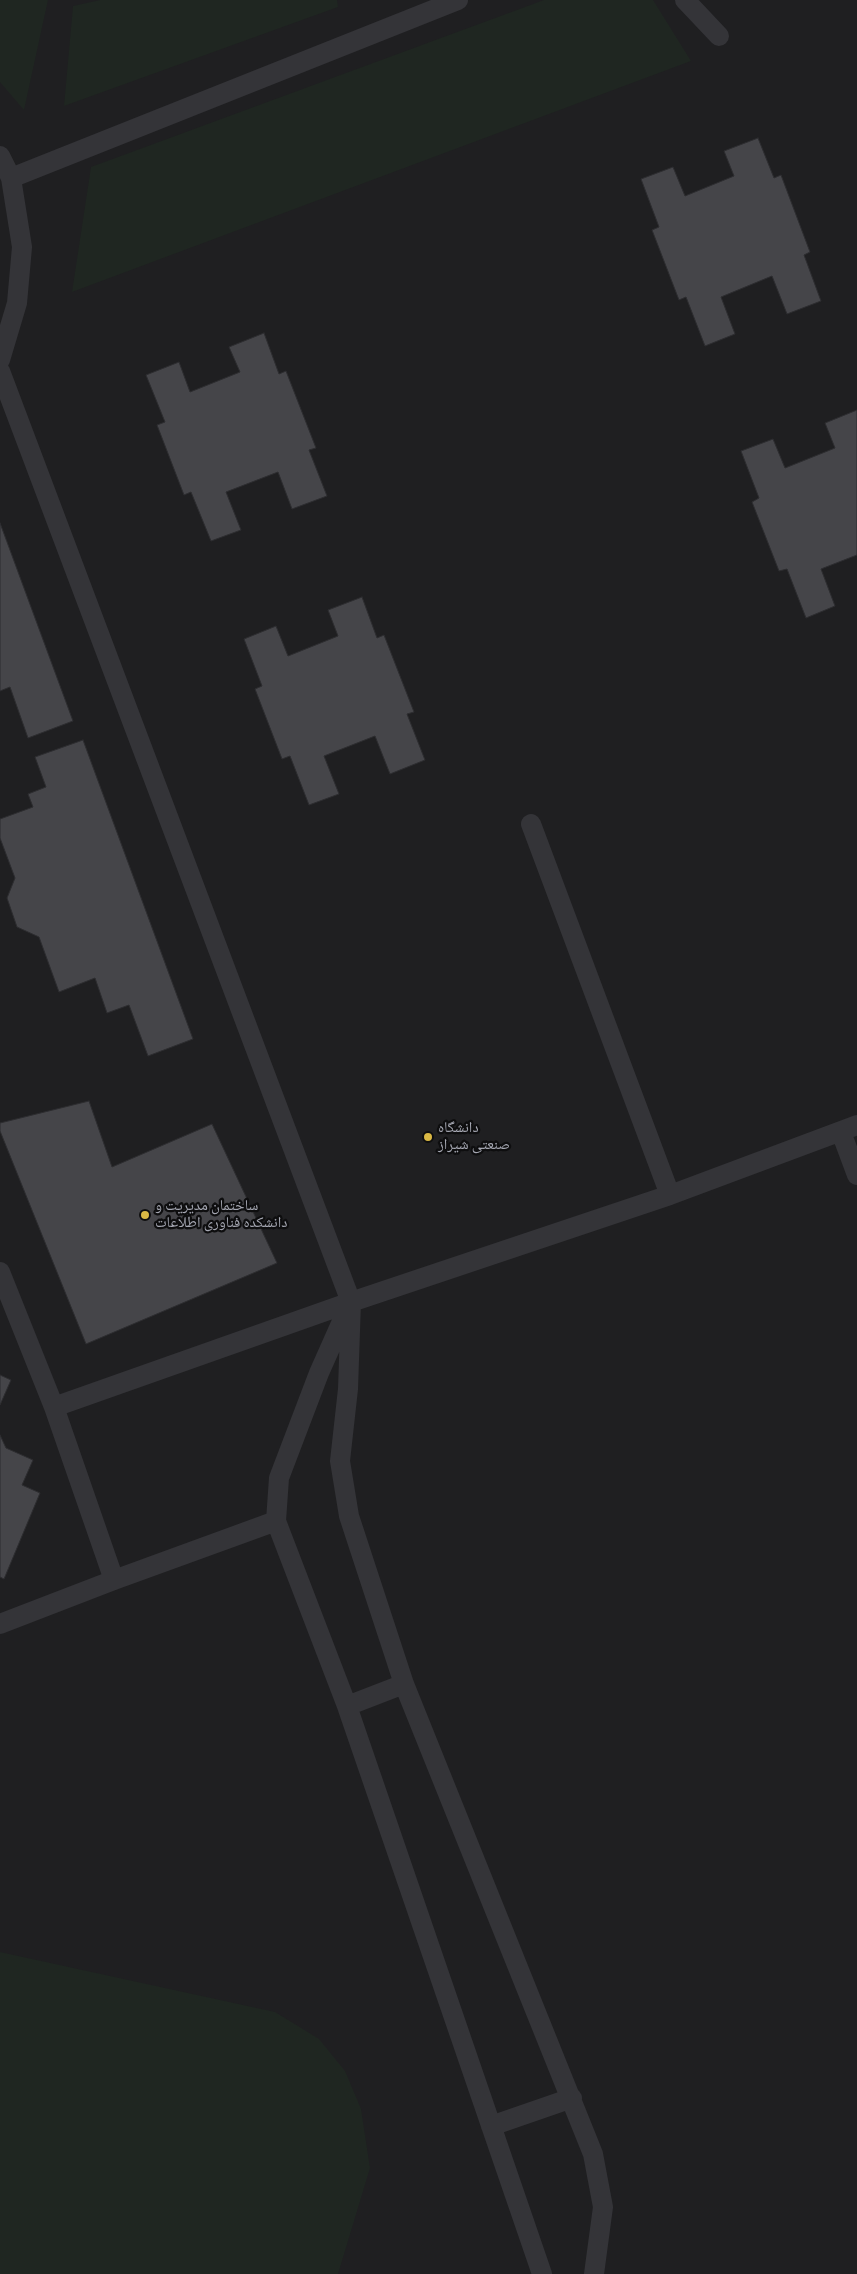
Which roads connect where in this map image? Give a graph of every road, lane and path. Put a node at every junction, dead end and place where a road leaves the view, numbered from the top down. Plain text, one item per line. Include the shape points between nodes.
1 (458, 0) edge
2 (686, 0) edge
3 (719, 36) dead end
4 (0, 156) edge
5 (11, 178) junction
6 (0, 360) edge
7 (0, 371) edge
8 (531, 824) dead end
9 (849, 1128) edge
10 (857, 1174) edge
11 (670, 1195) junction
12 (0, 1272) edge
13 (350, 1302) junction
14 (54, 1407) junction
15 (276, 1521) junction
16 (114, 1580) junction
17 (0, 1624) edge
18 (404, 1684) junction
19 (348, 1706) junction
20 (572, 2098) junction
21 (491, 2126) junction
22 (542, 2274) edge
23 (594, 2274) edge

1 - 5 lane
2 - 3 lane
4 - 5 lane
5 - 6 lane via 22,247 17,303
7 - 13 lane
8 - 11 lane
9 - 10 lane
9 - 11 lane
11 - 13 lane
12 - 14 lane
13 - 14 lane
13 - 15 lane via 319,1373 280,1478
13 - 18 lane via 348,1389 340,1461 348,1516
14 - 16 lane
15 - 16 lane
15 - 19 lane
16 - 17 lane
18 - 19 lane
18 - 20 lane
19 - 21 lane
20 - 21 lane
20 - 23 lane via 593,2154 603,2207
21 - 22 lane

